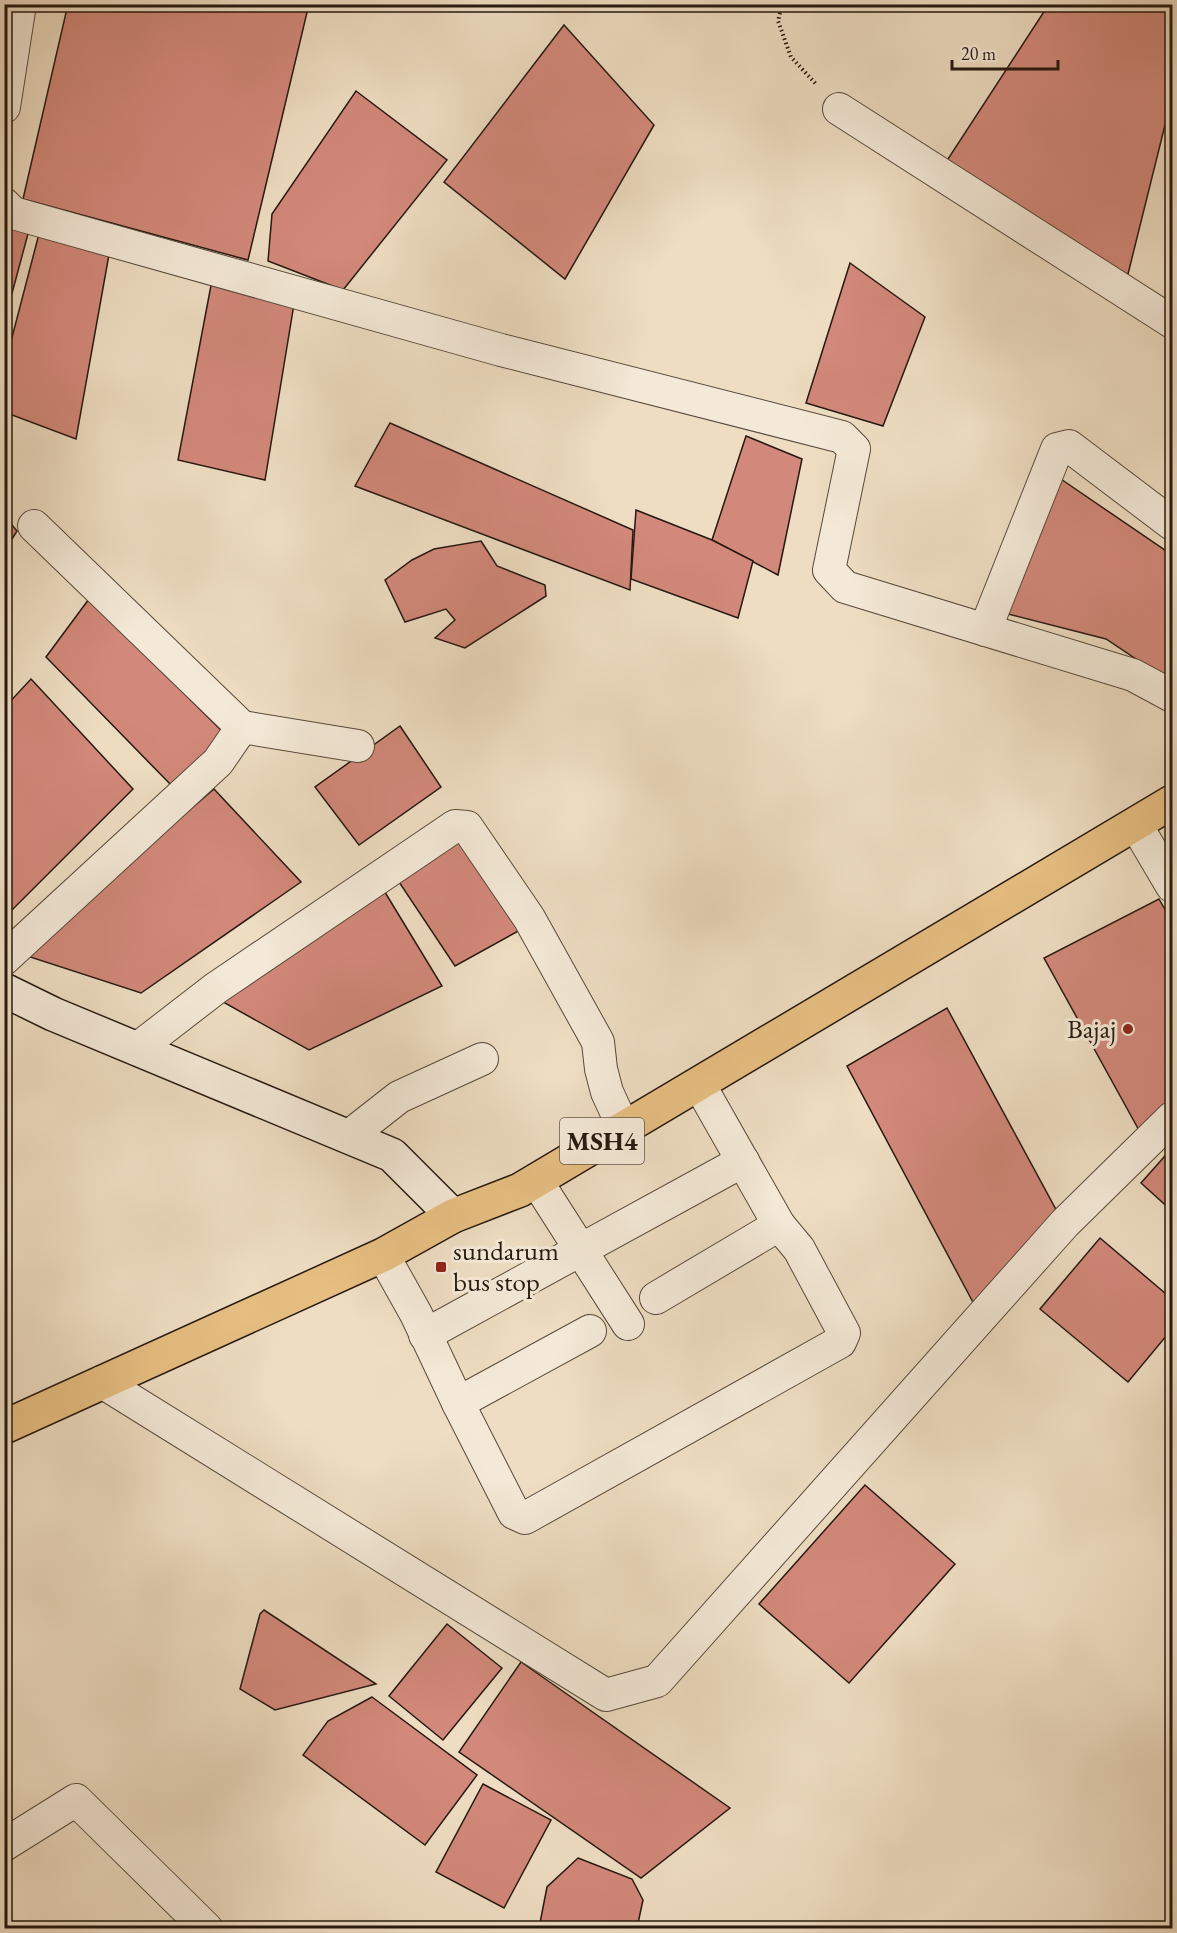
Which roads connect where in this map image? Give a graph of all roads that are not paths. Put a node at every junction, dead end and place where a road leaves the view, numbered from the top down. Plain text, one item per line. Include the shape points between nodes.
1 (20, 4) edge
2 (10, 37) edge
3 (4, 107) edge
4 (838, 109) road end
5 (4, 204) edge
6 (1173, 322) edge
7 (1173, 524) edge
8 (34, 525) dead end
9 (985, 630) junction
10 (1173, 696) edge
11 (242, 727) junction
12 (358, 746) dead end
13 (1173, 802) edge
14 (1136, 825) junction
15 (1173, 886) edge
16 (4, 959) edge
17 (4, 990) edge
18 (137, 1048) junction
19 (482, 1059) dead end
20 (699, 1084) junction
21 (1173, 1119) edge
22 (624, 1128) junction
23 (348, 1137) junction
24 (743, 1161) junction
25 (536, 1180) junction
26 (453, 1216) junction
27 (779, 1225) junction
28 (581, 1250) junction
29 (383, 1255) junction
30 (656, 1298) dead end
31 (628, 1324) dead end
32 (590, 1331) dead end
33 (425, 1335) junction
34 (102, 1382) junction
35 (458, 1403) junction
36 (4, 1427) edge
37 (4, 1845) edge
38 (206, 1929) edge

1 - 2 street
2 - 3 street
4 - 6 street
5 - 9 street via 13,213 478,344 842,437 854,449 829,570 845,587
7 - 9 street via 1069,446 1057,449
8 - 11 street
9 - 10 street via 1133,675
11 - 12 street
11 - 16 street via 218,762
13 - 14 main road, MSH4
14 - 15 street
14 - 20 main road, MSH4
17 - 18 street
18 - 22 street via 216,988 455,826 467,827 529,918 598,1042 607,1092
18 - 23 street
19 - 23 street via 399,1096
20 - 22 main road, MSH4
20 - 24 street
21 - 34 street via 1065,1223 657,1681 606,1695
22 - 25 main road, MSH4
23 - 26 street via 392,1155
24 - 27 street
24 - 28 street
25 - 26 main road, MSH4
25 - 28 street
26 - 29 main road, MSH4
27 - 30 street
27 - 35 street via 799,1249 844,1333 840,1342 546,1507 525,1518 514,1513
28 - 31 street
28 - 33 street
29 - 33 street
29 - 34 main road, MSH4
32 - 35 street
33 - 35 street
34 - 36 main road, MSH4
37 - 38 street via 76,1800

